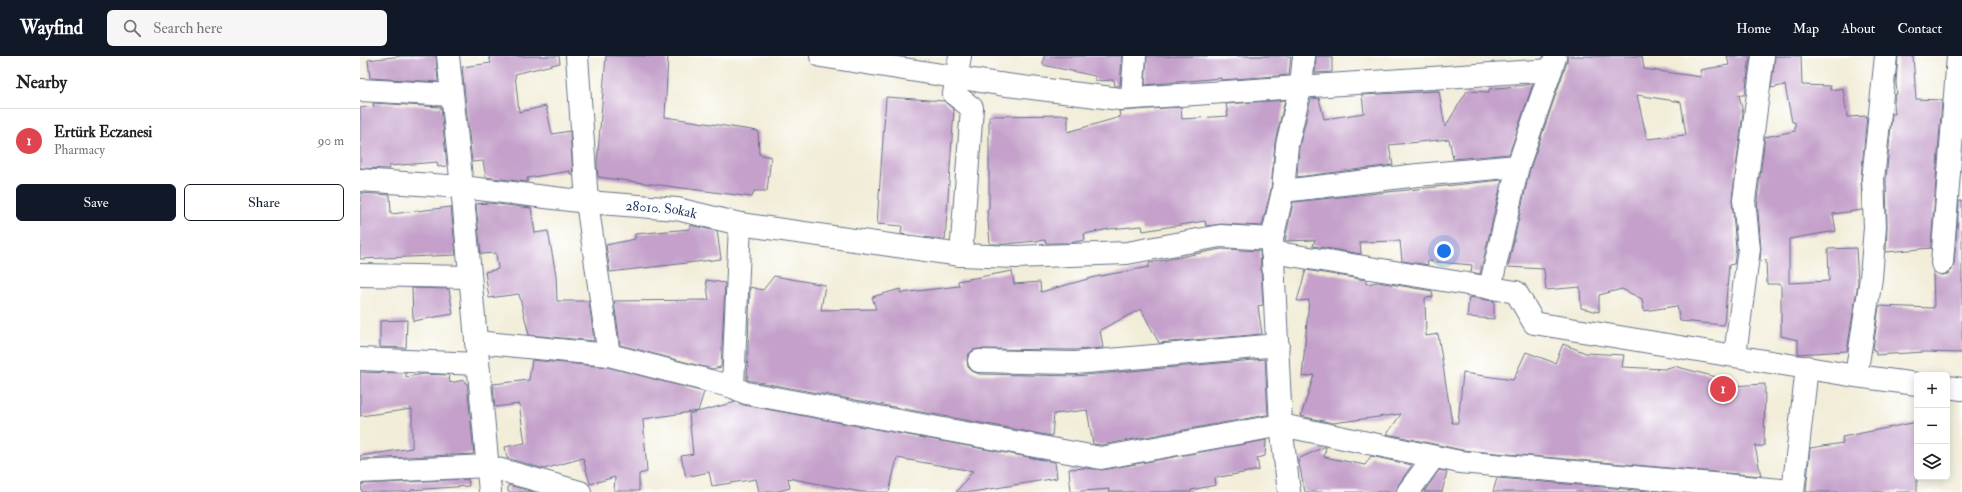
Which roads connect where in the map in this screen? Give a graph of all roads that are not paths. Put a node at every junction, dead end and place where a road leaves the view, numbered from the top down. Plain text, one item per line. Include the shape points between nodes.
1 (448, 56) edge
2 (577, 56) edge
3 (820, 56) edge
4 (960, 56) edge
5 (1135, 56) edge
6 (1304, 56) edge
7 (1763, 56) edge
8 (1886, 56) edge
9 (1958, 56) edge
10 (1553, 63) edge
11 (956, 78) junction
12 (1301, 85) junction
13 (360, 90) edge
14 (452, 95) junction
15 (1132, 98) junction
16 (1518, 166) junction
17 (360, 180) edge
18 (462, 187) junction
19 (1283, 191) junction
20 (587, 202) junction
21 (740, 224) junction
22 (1272, 246) junction
23 (961, 254) junction
24 (1942, 263) dead end
25 (360, 275) edge
26 (470, 277) junction
27 (1490, 288) junction
28 (476, 342) junction
29 (1278, 345) junction
30 (609, 355) junction
31 (1735, 355) junction
32 (360, 359) edge
33 (979, 361) dead end
34 (478, 364) junction
35 (1807, 367) junction
36 (1856, 376) junction
37 (1914, 384) edge
38 (733, 387) junction
39 (1950, 387) edge
40 (1962, 389) edge
41 (1281, 425) junction
42 (1433, 458) junction
43 (487, 466) junction
44 (360, 472) edge
45 (1793, 491) edge
46 (490, 492) edge
47 (580, 492) edge
48 (1289, 492) edge
49 (1408, 492) edge

1 - 14 street
2 - 20 street
3 - 11 street
4 - 11 street
5 - 15 street
6 - 12 street
7 - 31 street via 1744,200 1749,249
8 - 36 street via 1873,179 1875,227 1871,278
9 - 24 street
10 - 12 street
10 - 16 street
11 - 15 street
11 - 23 street via 954,94 972,108
12 - 15 street
12 - 19 street via 1287,145
13 - 14 street
14 - 18 street
16 - 19 street
16 - 27 street
17 - 18 street, 28010. Sokak
18 - 20 street, 28010. Sokak
18 - 26 street
19 - 22 street
20 - 21 street, 28010. Sokak via 677,209
20 - 30 street
21 - 23 street, 28010. Sokak
21 - 38 street
22 - 23 street, 28010. Sokak via 1220,236 1127,253 1014,257
22 - 27 street, 28010. Sokak
22 - 29 street
25 - 26 street
26 - 28 street
27 - 31 street, 28010. Sokak via 1516,292 1534,323
28 - 30 street
28 - 34 street
29 - 33 street via 1075,364
29 - 41 street
30 - 38 street
31 - 35 street
32 - 34 street
34 - 43 street
35 - 36 street
35 - 45 street
36 - 37 street
38 - 41 street via 746,393 1101,458
39 - 40 street
41 - 42 street
41 - 48 street
42 - 45 street
42 - 49 street
43 - 44 street
43 - 46 street
43 - 47 street

